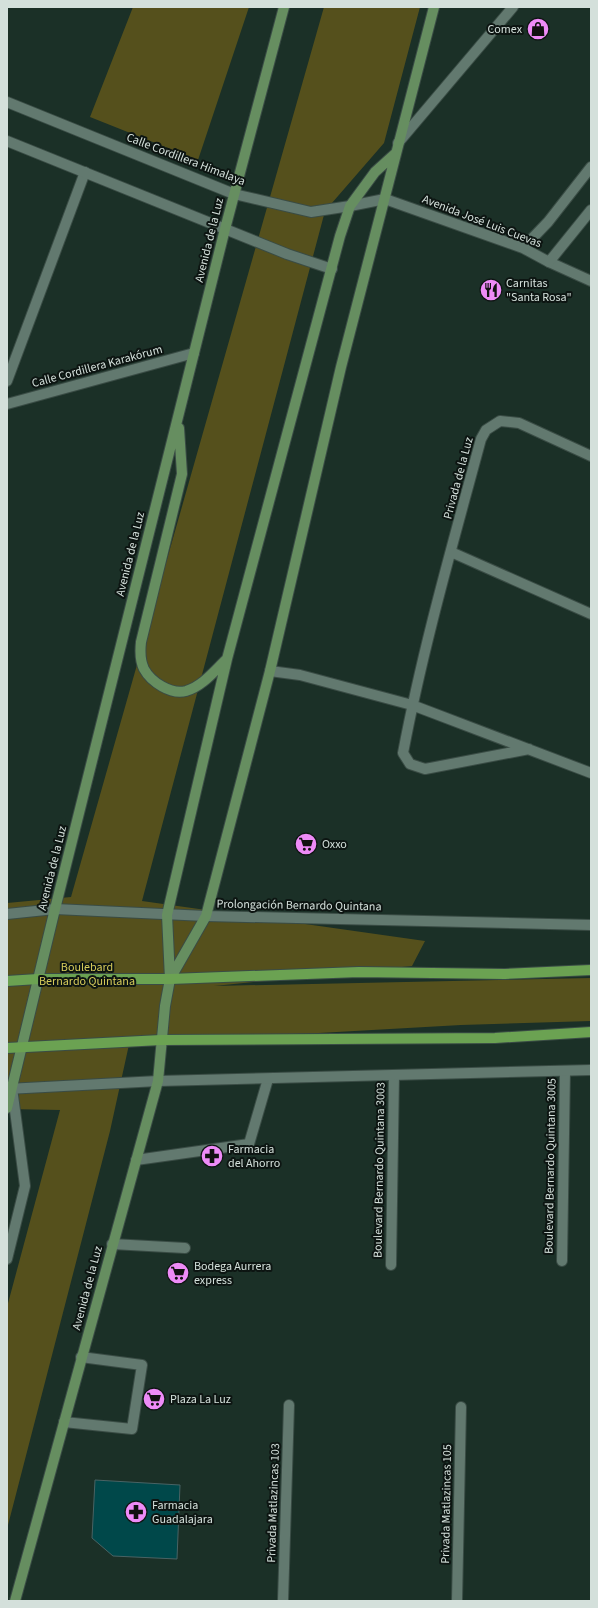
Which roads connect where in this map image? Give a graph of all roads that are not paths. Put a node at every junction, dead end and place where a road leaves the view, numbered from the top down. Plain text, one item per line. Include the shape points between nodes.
1 (284, 7) edge
2 (434, 7) edge
3 (513, 7) edge
4 (7, 102) edge
5 (7, 141) edge
6 (398, 143) junction
7 (396, 153) junction
8 (591, 167) edge
9 (85, 172) junction
10 (234, 194) junction
11 (385, 199) junction
12 (350, 206) junction
13 (591, 210) edge
14 (225, 228) junction
15 (523, 248) junction
16 (550, 262) junction
17 (332, 269) junction
18 (591, 281) edge
19 (194, 353) junction
20 (7, 381) edge
21 (7, 404) edge
22 (178, 418) junction
23 (591, 456) edge
24 (451, 552) junction
25 (591, 614) edge
26 (228, 659) junction
27 (270, 671) junction
28 (412, 706) junction
29 (529, 749) junction
30 (591, 773) edge
31 (55, 909) junction
32 (7, 914) edge
33 (167, 914) junction
34 (206, 916) junction
35 (591, 925) edge
36 (591, 970) edge
37 (38, 979) junction
38 (170, 979) junction
39 (7, 981) edge
40 (591, 1032) edge
41 (161, 1040) junction
42 (22, 1047) junction
43 (7, 1048) edge
44 (565, 1070) junction
45 (591, 1070) edge
46 (394, 1075) junction
47 (268, 1078) junction
48 (158, 1081) junction
49 (10, 1088) edge
50 (7, 1108) edge
51 (136, 1160) junction
52 (112, 1244) junction
53 (186, 1248) dead end
54 (7, 1259) edge
55 (562, 1261) dead end
56 (391, 1265) dead end
57 (82, 1356) junction
58 (289, 1405) dead end
59 (461, 1407) dead end
60 (64, 1422) junction
61 (15, 1601) edge
62 (283, 1601) edge
63 (457, 1601) edge

1 - 10 main road, Avenida de la Luz
2 - 6 main road, Avenida de la Luz
3 - 6 street
4 - 10 street, Calle Cordillera Himalaya
5 - 9 street
6 - 7 main road, Avenida de la Luz
7 - 11 main road, Avenida de la Luz
7 - 12 main road, Avenida de la Luz via 375,172
8 - 15 street via 548,222
9 - 14 street
9 - 20 street
10 - 12 street, Calle Cordillera Himalaya via 311,212
10 - 14 main road, Avenida de la Luz
11 - 12 street, Calle Cordillera Himalaya
11 - 15 street, Avenida José Luis Cuevas
11 - 27 main road, Avenida de la Luz via 341,367
12 - 17 main road, Avenida de la Luz
13 - 16 street
14 - 17 street
14 - 19 main road, Avenida de la Luz
15 - 16 street, Avenida José Luis Cuevas
16 - 18 street, Avenida José Luis Cuevas
17 - 26 main road, Avenida de la Luz
19 - 21 street, Calle Cordillera Karakórum
19 - 22 main road, Avenida de la Luz
22 - 26 main road via 182,474 141,642 140,656 144,669 154,680 173,691 185,691 197,686
22 - 31 main road, Avenida de la Luz
23 - 24 street, Privada de la Luz via 519,423 506,420 494,423 480,439
24 - 25 street
24 - 28 street, Privada de la Luz
26 - 33 main road, Avenida de la Luz
27 - 28 street via 300,676
27 - 34 main road, Avenida de la Luz
28 - 29 street
28 - 29 street, Privada de la Luz via 403,753 410,764 425,769
29 - 30 street
31 - 32 street, Prolongación Bernardo Quintana
31 - 33 street, Prolongación Bernardo Quintana
31 - 37 main road, Avenida de la Luz
33 - 34 street, Prolongación Bernardo Quintana
33 - 38 main road, Avenida de la Luz
34 - 35 street, Prolongación Bernardo Quintana
34 - 38 main road, Avenida de la Luz
36 - 38 main road via 505,974 359,972
37 - 38 main road
37 - 39 main road
37 - 42 main road, Avenida de la Luz
38 - 41 main road, Avenida de la Luz
40 - 41 main road via 495,1038
41 - 42 main road
41 - 48 main road, Avenida de la Luz
42 - 43 main road
42 - 49 main road, Avenida de la Luz
44 - 45 street
44 - 46 street
44 - 55 street, Boulevard Bernardo Quintana 3005
46 - 47 street
46 - 56 street, Boulevard Bernardo Quintana 3003
47 - 48 street
47 - 51 street via 249,1144
48 - 49 street
48 - 51 main road, Avenida de la Luz
49 - 50 main road, Avenida de la Luz
49 - 54 street via 25,1186
51 - 52 main road, Avenida de la Luz
52 - 53 street
52 - 57 main road, Avenida de la Luz
57 - 60 main road, Avenida de la Luz
57 - 60 street via 142,1365 132,1429
58 - 62 street, Privada Matlazincas 103
59 - 63 street, Privada Matlazincas 105
60 - 61 main road, Avenida de la Luz

